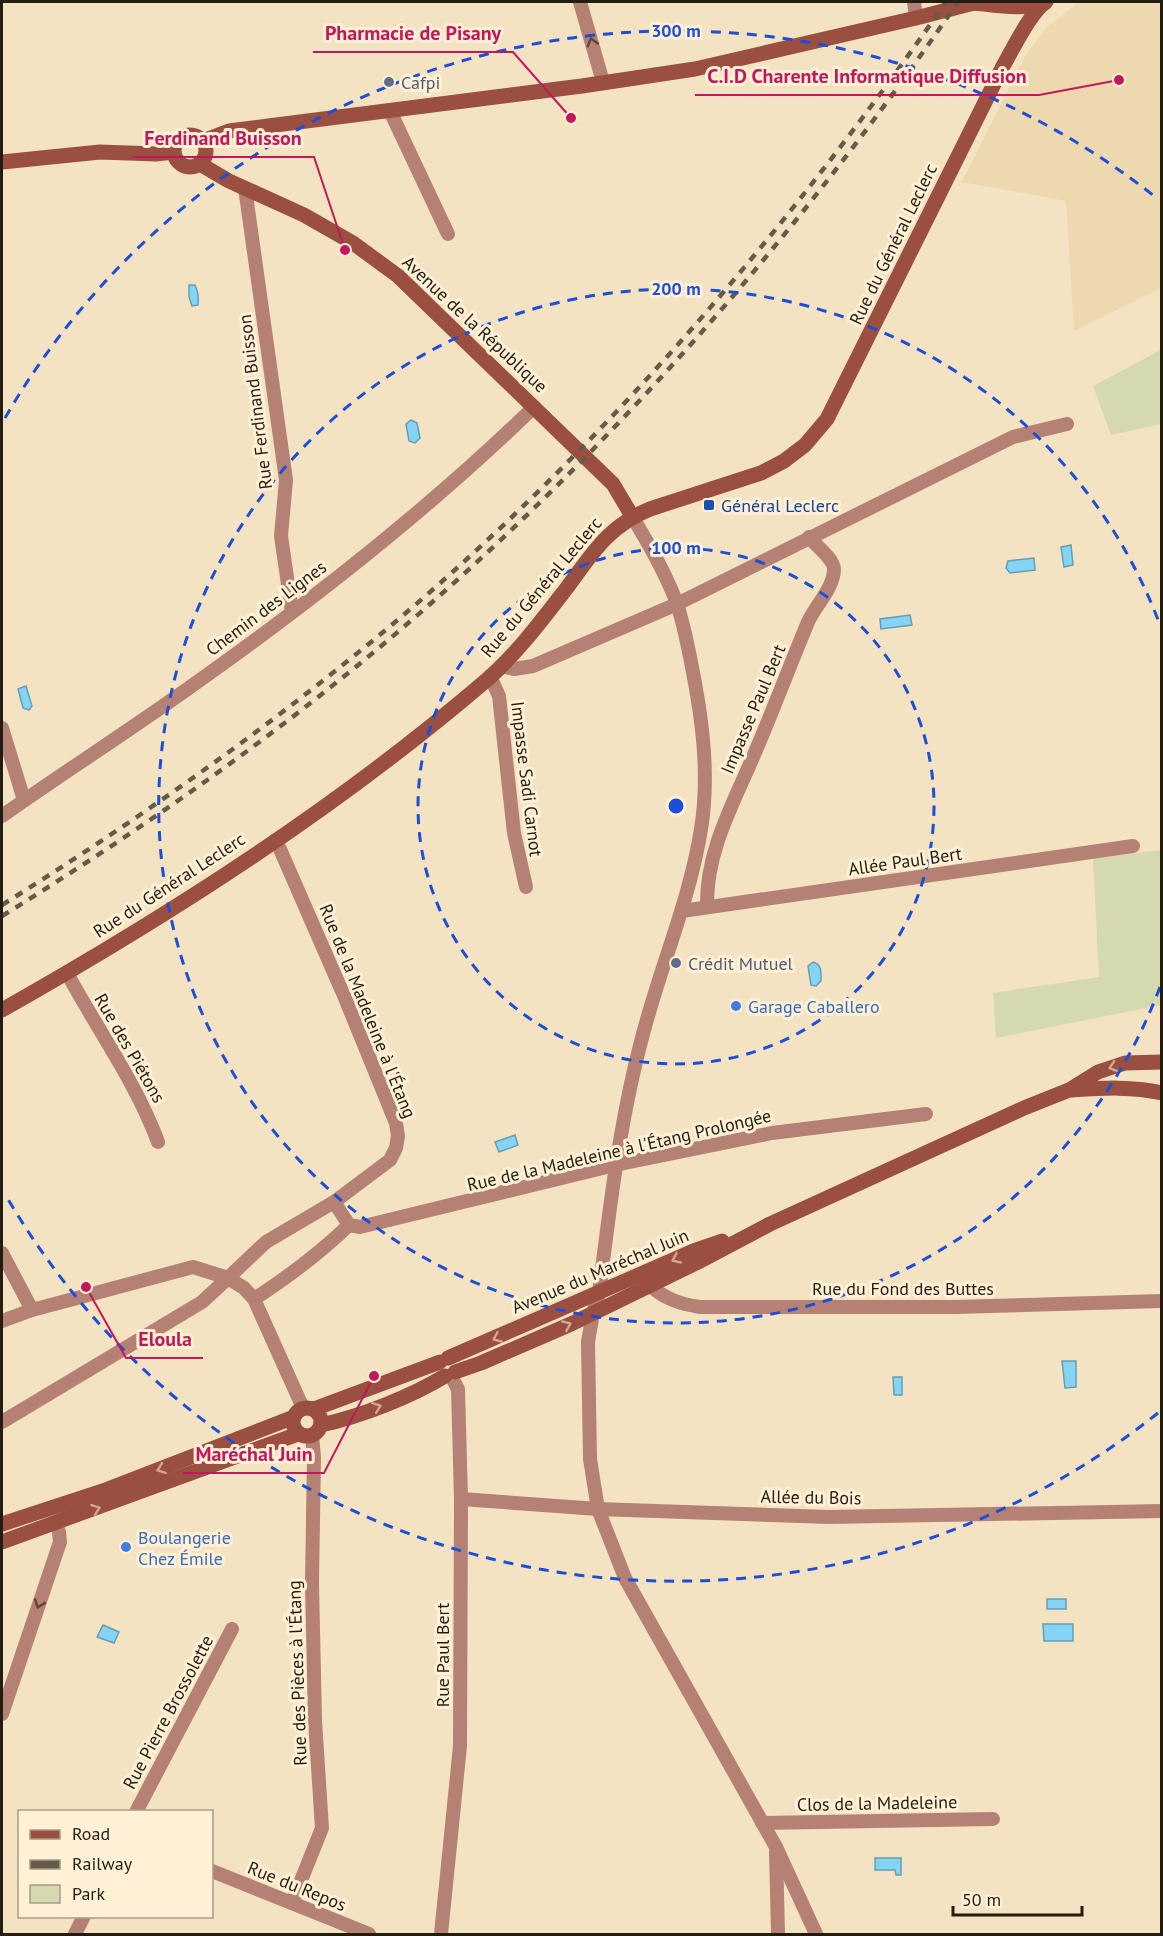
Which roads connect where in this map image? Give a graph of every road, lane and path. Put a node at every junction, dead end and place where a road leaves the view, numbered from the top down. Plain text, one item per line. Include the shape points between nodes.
1 (580, 2) edge
2 (914, 2) edge
3 (976, 2) edge
4 (1045, 3) edge
5 (916, 18) junction
6 (603, 82) junction
7 (390, 111) junction
8 (203, 141) junction
9 (173, 152) junction
10 (2, 162) edge
11 (200, 164) junction
12 (245, 188) junction
13 (448, 234) dead end
14 (534, 407) junction
15 (1067, 424) dead end
16 (632, 516) junction
17 (809, 537) junction
18 (675, 598) junction
19 (292, 612) junction
20 (495, 671) junction
21 (2, 728) edge
22 (24, 800) junction
23 (2, 816) edge
24 (276, 840) junction
25 (1133, 846) dead end
26 (526, 887) dead end
27 (707, 906) junction
28 (682, 911) junction
29 (68, 973) junction
30 (2, 1010) edge
31 (1161, 1062) edge
32 (1069, 1090) junction
33 (1161, 1093) edge
34 (926, 1114) dead end
35 (158, 1142) dead end
36 (615, 1166) junction
37 (334, 1202) junction
38 (770, 1224) junction
39 (349, 1225) junction
40 (2, 1253) edge
41 (228, 1278) junction
42 (650, 1285) junction
43 (599, 1293) junction
44 (254, 1299) junction
45 (1161, 1302) edge
46 (32, 1310) junction
47 (593, 1313) junction
48 (2, 1321) edge
49 (448, 1369) junction
50 (303, 1411) junction
51 (2, 1422) edge
52 (310, 1431) junction
53 (461, 1499) junction
54 (598, 1509) junction
55 (1161, 1511) edge
56 (2, 1524) edge
57 (56, 1524) junction
58 (2, 1542) edge
59 (232, 1629) dead end
60 (2, 1714) edge
61 (137, 1810) edge
62 (993, 1819) dead end
63 (762, 1823) junction
64 (776, 1847) junction
65 (213, 1871) edge
66 (292, 1903) junction
67 (84, 1918) edge
68 (75, 1935) edge
69 (369, 1935) edge
70 (441, 1935) edge
71 (777, 1935) edge
72 (816, 1935) edge

6 -> 1 street
2 - 5 street
3 - 4 main road via 1015,6
3 - 5 main road
4 - 16 main road, Rue du Général Leclerc via 1004,66 827,419 806,445 784,461
5 - 6 main road via 694,69
6 - 7 main road
7 - 8 main road via 229,131
7 - 13 street
8 - 9 main road via 186,135 178,139
8 - 11 main road via 206,150
9 - 10 main road via 100,152
9 - 11 main road via 185,167
11 - 12 main road, Avenue de la République
12 - 14 main road, Avenue de la République via 353,243 398,276
12 - 19 street, Rue Ferdinand Buisson via 286,480 281,536
14 - 16 main road, Avenue de la République via 605,477
14 - 19 street, Chemin des Lignes via 396,530
15 - 17 street via 1013,437
16 - 18 street
16 - 20 main road, Rue du Général Leclerc via 606,537 523,644
17 - 18 street
17 - 27 street, Impasse Paul Bert via 831,559 834,568 725,821 710,866
18 - 20 street via 533,666
18 - 28 street via 684,625 704,739 701,829
19 - 22 street, Chemin des Lignes via 200,681
20 - 24 main road, Rue du Général Leclerc via 358,781
20 - 26 street, Impasse Sadi Carnot via 514,833
21 - 22 street
22 - 23 street, Chemin des Lignes
24 - 29 main road, Rue du Général Leclerc
24 - 37 street, Rue de la Madeleine à l'Étang via 396,1123 398,1136 390,1160
25 - 27 street, Allée Paul Bert
27 - 28 street, Allée Paul Bert
28 - 36 street via 643,1034
29 - 30 main road, Rue du Général Leclerc
29 - 35 street, Rue des Piétons via 146,1110
31 -> 32 main road, Avenue du Maréchal Juin via 1125,1063 1098,1072
32 - 33 main road, Avenue du Maréchal Juin via 1116,1086
32 - 38 main road, Avenue du Maréchal Juin
34 - 36 street, Rue de la Madeleine à l'Étang Prolongée via 772,1133
36 - 39 street, Rue de la Madeleine à l'Étang Prolongée via 380,1223
36 - 43 street
37 - 39 street
37 - 41 street, Rue de la Madeleine à l'Étang via 266,1242
38 - 42 main road, Avenue du Maréchal Juin
38 -> 43 main road, Avenue du Maréchal Juin via 696,1250
39 - 44 street via 331,1243
40 - 46 street
41 - 44 street
41 - 46 street via 193,1267
41 - 51 street, Rue de la Madeleine à l'Étang via 202,1302
42 - 45 street, Rue du Fond des Buttes via 660,1296 700,1307
42 - 47 main road, Avenue du Maréchal Juin
43 - 47 street
43 -> 49 main road, Avenue du Maréchal Juin
44 - 50 street
46 - 48 street
49 -> 47 main road, Avenue du Maréchal Juin via 481,1363
47 - 54 street via 588,1342 590,1460
49 - 50 main road, Avenue du Maréchal Juin
52 -> 49 main road, Avenue du Maréchal Juin via 421,1391
49 - 53 street, Rue Paul Bert via 458,1389
50 - 52 main road via 293,1426
50 - 52 main road via 320,1416
50 -> 56 main road, Avenue du Maréchal Juin via 103,1491
57 -> 52 main road, Avenue du Maréchal Juin
52 - 66 street, Rue des Pièces à l'Étang via 314,1457 314,1687 322,1828
53 - 54 street, Allée du Bois
53 - 70 street, Rue Paul Bert via 460,1746
54 - 55 street, Allée du Bois via 829,1516
54 - 63 street via 625,1578
57 - 58 main road, Avenue du Maréchal Juin
57 -> 60 street via 58,1548
59 - 61 street, Rue Pierre Brossolette
62 - 63 street, Clos de la Madeleine
63 - 64 street
64 - 71 street
64 - 72 street
65 - 66 street, Rue du Repos
66 - 69 street, Rue du Repos
67 - 68 street

